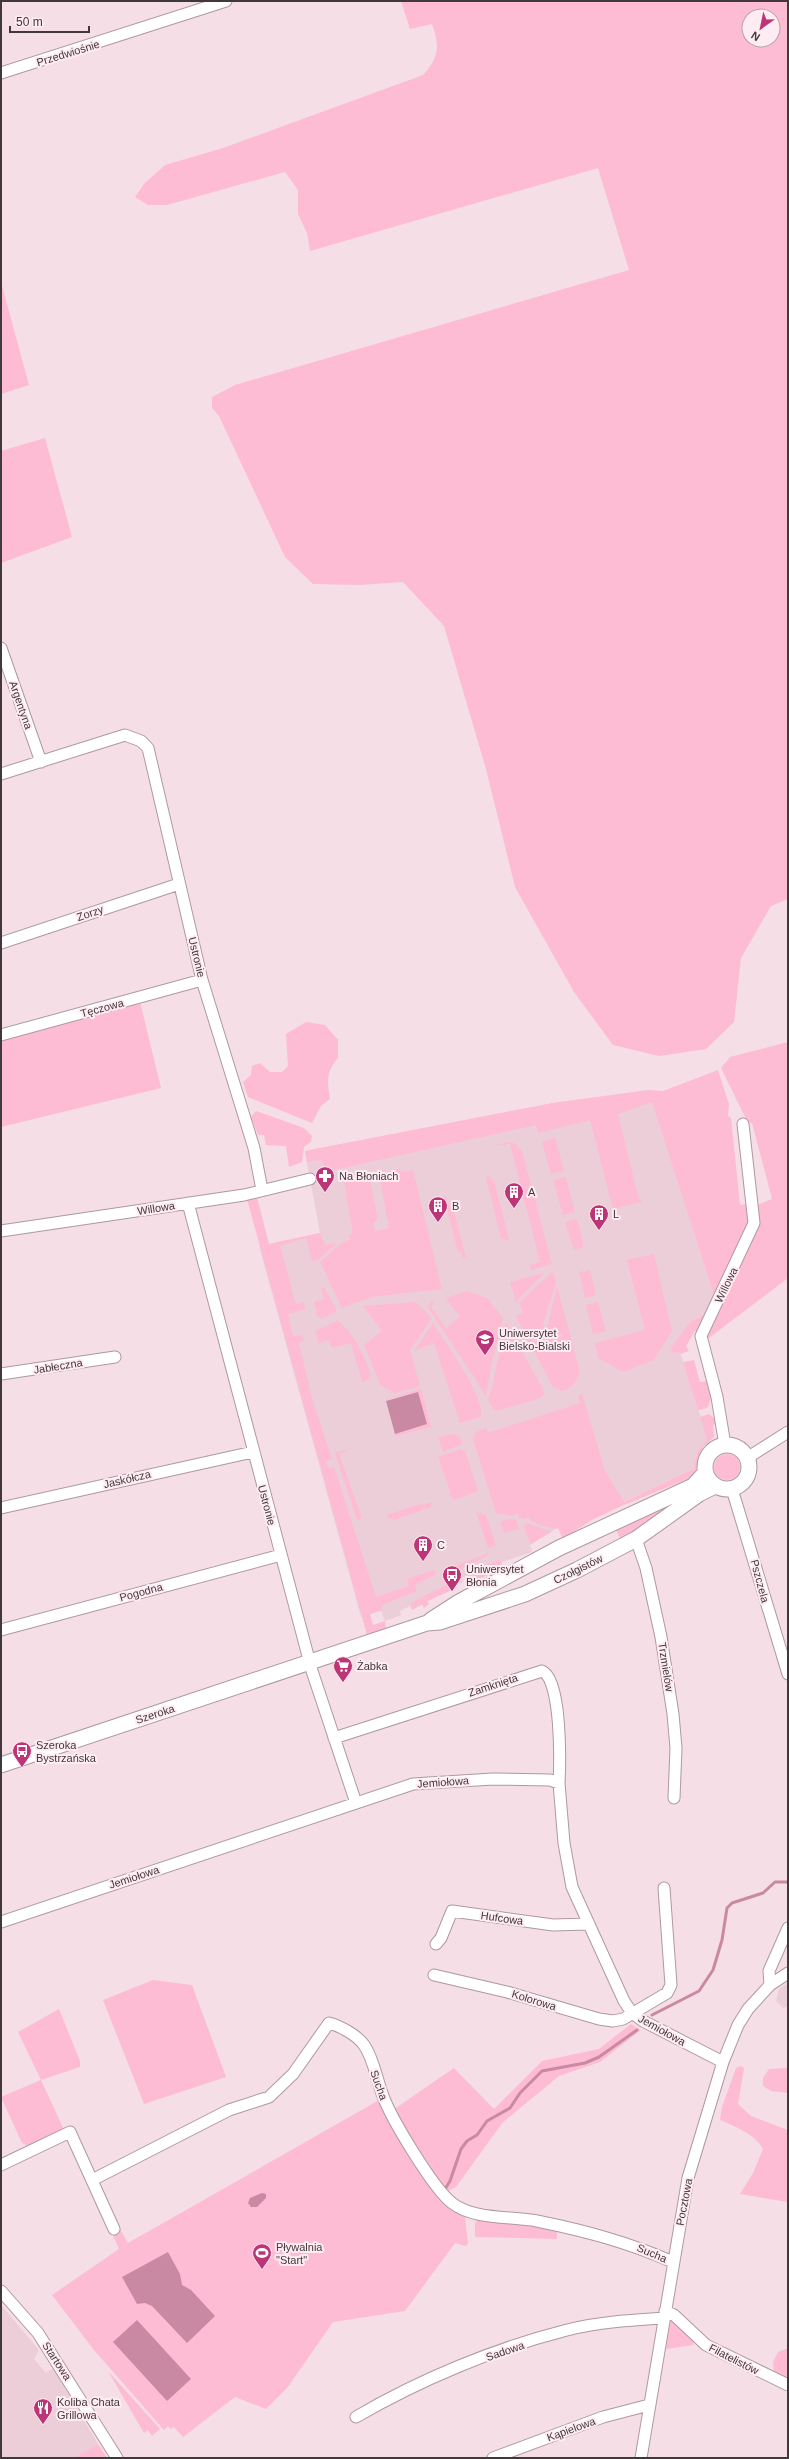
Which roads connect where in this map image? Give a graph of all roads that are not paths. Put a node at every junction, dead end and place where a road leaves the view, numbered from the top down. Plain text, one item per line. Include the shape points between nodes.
1 (226, 1) edge
2 (1, 73) edge
3 (1, 648) edge
4 (41, 762) junction
5 (1, 774) edge
6 (179, 884) junction
7 (1, 943) edge
8 (202, 980) junction
9 (1, 1035) edge
10 (743, 1124) dead end
11 (310, 1179) dead end
12 (262, 1190) junction
13 (188, 1203) junction
14 (1, 1231) edge
15 (115, 1357) dead end
16 (1, 1374) edge
17 (788, 1432) edge
18 (725, 1445) junction
19 (253, 1452) junction
20 (747, 1458) junction
21 (705, 1473) junction
22 (715, 1486) junction
23 (732, 1489) junction
24 (1, 1508) edge
25 (636, 1539) junction
26 (281, 1555) junction
27 (427, 1623) junction
28 (1, 1630) edge
29 (310, 1663) junction
30 (788, 1674) edge
31 (334, 1738) junction
32 (1, 1765) edge
33 (559, 1783) junction
34 (674, 1798) dead end
35 (356, 1803) junction
36 (664, 1888) dead end
37 (1, 1922) edge
38 (588, 1924) junction
39 (788, 1928) edge
40 (436, 1944) dead end
41 (788, 1972) edge
42 (434, 1975) dead end
43 (770, 1985) junction
44 (632, 2012) junction
45 (723, 2062) junction
46 (1, 2165) edge
47 (98, 2177) dead end
48 (114, 2229) dead end
49 (673, 2262) junction
50 (1, 2291) edge
51 (665, 2314) junction
52 (788, 2385) edge
53 (649, 2405) junction
54 (356, 2417) dead end
55 (117, 2458) edge
56 (494, 2458) edge
57 (641, 2458) edge

1 - 2 street, Przedwiośnie
3 - 4 street, Argentyna
4 - 5 street
4 - 6 street, Ustronie via 125,735 141,741 148,748
6 - 7 street, Zorzy
6 - 8 street, Ustronie
8 - 9 street, Tęczowa
8 - 12 street, Ustronie via 254,1148
10 - 18 street, Willowa via 754,1223 701,1336 717,1397
11 - 12 street, Willowa
12 - 13 street, Willowa
13 - 14 street, Willowa
13 - 19 street, Ustronie
15 - 16 street, Jabłeczna
17 - 20 street
18 - 20 street via 738,1448
18 - 21 street via 710,1453 705,1464
19 - 24 street, Jaskółcza
19 - 26 street, Ustronie
20 - 23 street via 748,1475
21 - 22 street
21 - 27 street, Czołgistów via 693,1486 527,1564 435,1615
22 - 23 street
22 - 25 street, Czołgistów via 699,1494
23 - 30 street, Pszczela
25 - 27 street, Czołgistów via 525,1594 440,1622
25 - 34 street, Trzmielów via 646,1568 661,1636 673,1714 676,1748
26 - 28 street, Pogodna
26 - 29 street, Ustronie
27 - 29 street, Czołgistów
29 - 31 street, Ustronie
29 - 32 street, Szeroka
31 - 33 street, Zamknięta via 542,1671 551,1680 556,1709 561,1758
31 - 35 street, Ustronie
33 - 35 street, Jemiołowa via 542,1778 424,1782
33 - 38 street, Jemiołowa via 569,1874
35 - 37 street, Jemiołowa
36 - 44 street via 671,1985 667,1993
38 - 40 street, Hufcowa via 553,1925 452,1911
38 - 44 street, Jemiołowa via 624,2001
39 - 43 street via 769,1971
41 - 43 street, Pocztowa
42 - 44 street, Kolorowa via 507,1992 599,2019 619,2020
43 - 45 street, Pocztowa via 753,2002 738,2025
44 - 45 street, Jemiołowa via 655,2028
45 - 49 street, Pocztowa via 688,2178
46 - 48 street via 70,2132
47 - 49 street, Sucha via 229,2110 269,2097 293,2074 329,2023 340,2027 365,2045 383,2098 396,2121 435,2186 458,2208 536,2221 617,2239
49 - 51 street, Pocztowa
50 - 55 street, Startowa via 38,2333
51 - 52 street, Filatelistów via 674,2315 706,2345
51 - 53 street, Pocztowa
51 - 54 street, Sadowa via 586,2326 532,2341 439,2374
53 - 56 street, Kąpielowa via 603,2417
53 - 57 street, Pocztowa

